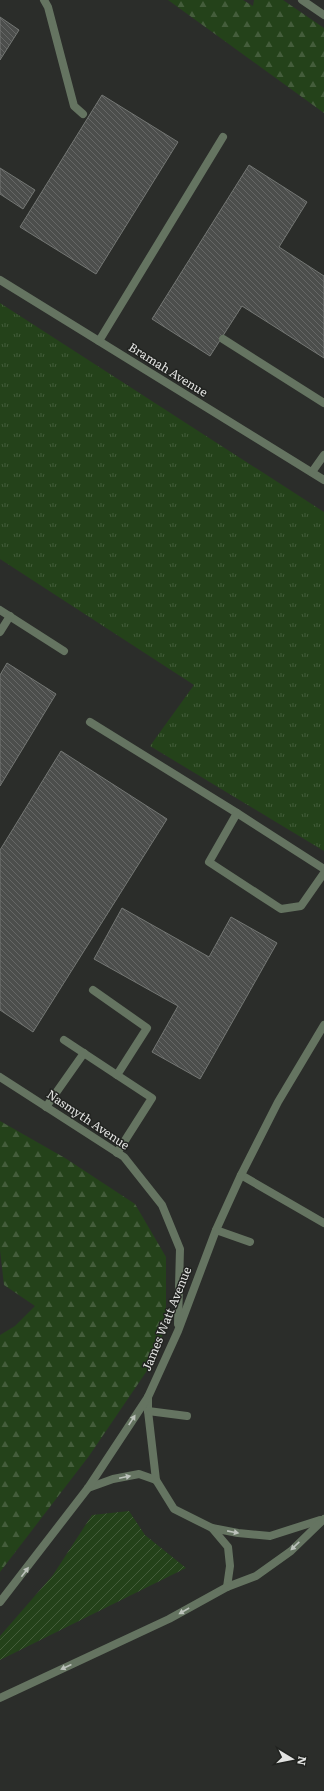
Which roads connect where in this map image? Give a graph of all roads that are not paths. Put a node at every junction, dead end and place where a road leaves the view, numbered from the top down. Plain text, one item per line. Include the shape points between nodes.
1 (44, 0) edge
2 (302, 0) edge
3 (324, 15) edge
4 (83, 114) dead end
5 (223, 137) dead end
6 (0, 280) edge
7 (223, 339) dead end
8 (99, 341) junction
9 (324, 403) edge
10 (324, 455) edge
11 (312, 472) junction
12 (324, 480) edge
13 (0, 610) edge
14 (10, 616) junction
15 (0, 632) edge
16 (64, 651) dead end
17 (90, 722) dead end
18 (237, 813) junction
19 (324, 869) edge
20 (324, 873) edge
21 (94, 990) dead end
22 (324, 1025) edge
23 (64, 1040) dead end
24 (84, 1053) junction
25 (117, 1075) junction
26 (0, 1077) edge
27 (46, 1107) junction
28 (117, 1153) junction
29 (241, 1174) junction
30 (324, 1223) edge
31 (216, 1230) junction
32 (250, 1242) dead end
33 (178, 1331) junction
34 (148, 1397) junction
35 (148, 1412) junction
36 (187, 1416) dead end
37 (156, 1480) junction
38 (88, 1488) junction
39 (324, 1519) edge
40 (212, 1528) junction
41 (227, 1587) junction
42 (0, 1602) edge
43 (1, 1696) edge

1 - 4 street via 74,106
2 - 3 street
5 - 8 street
6 - 8 street, Bramah Avenue
7 - 9 street
8 - 11 street, Bramah Avenue
10 - 11 street
11 - 12 street, Bramah Avenue
13 - 14 street
14 - 15 street
14 - 16 street
17 - 18 street
18 - 19 street
18 - 20 street via 208,862 281,909 301,906
21 - 25 street via 147,1028
22 - 29 street, James Watt Avenue via 278,1102
23 - 24 street
24 - 25 street
24 - 27 street
25 - 28 street via 152,1098
26 - 27 street, Nasmyth Avenue
27 - 28 street, Nasmyth Avenue
28 - 33 street, Nasmyth Avenue via 124,1157 162,1205 180,1249
29 - 30 street
29 - 31 street, James Watt Avenue
31 - 32 street
31 - 33 street, James Watt Avenue
33 - 34 street, James Watt Avenue
34 - 35 street
38 -> 34 street, James Watt Avenue
35 - 36 street
35 - 37 street
38 -> 37 street via 139,1474
37 - 40 street via 174,1509
42 -> 38 street, James Watt Avenue
40 -> 39 street via 270,1536
39 -> 41 street via 291,1551 256,1576
40 - 41 street via 228,1547 230,1566
41 -> 43 street via 169,1620

